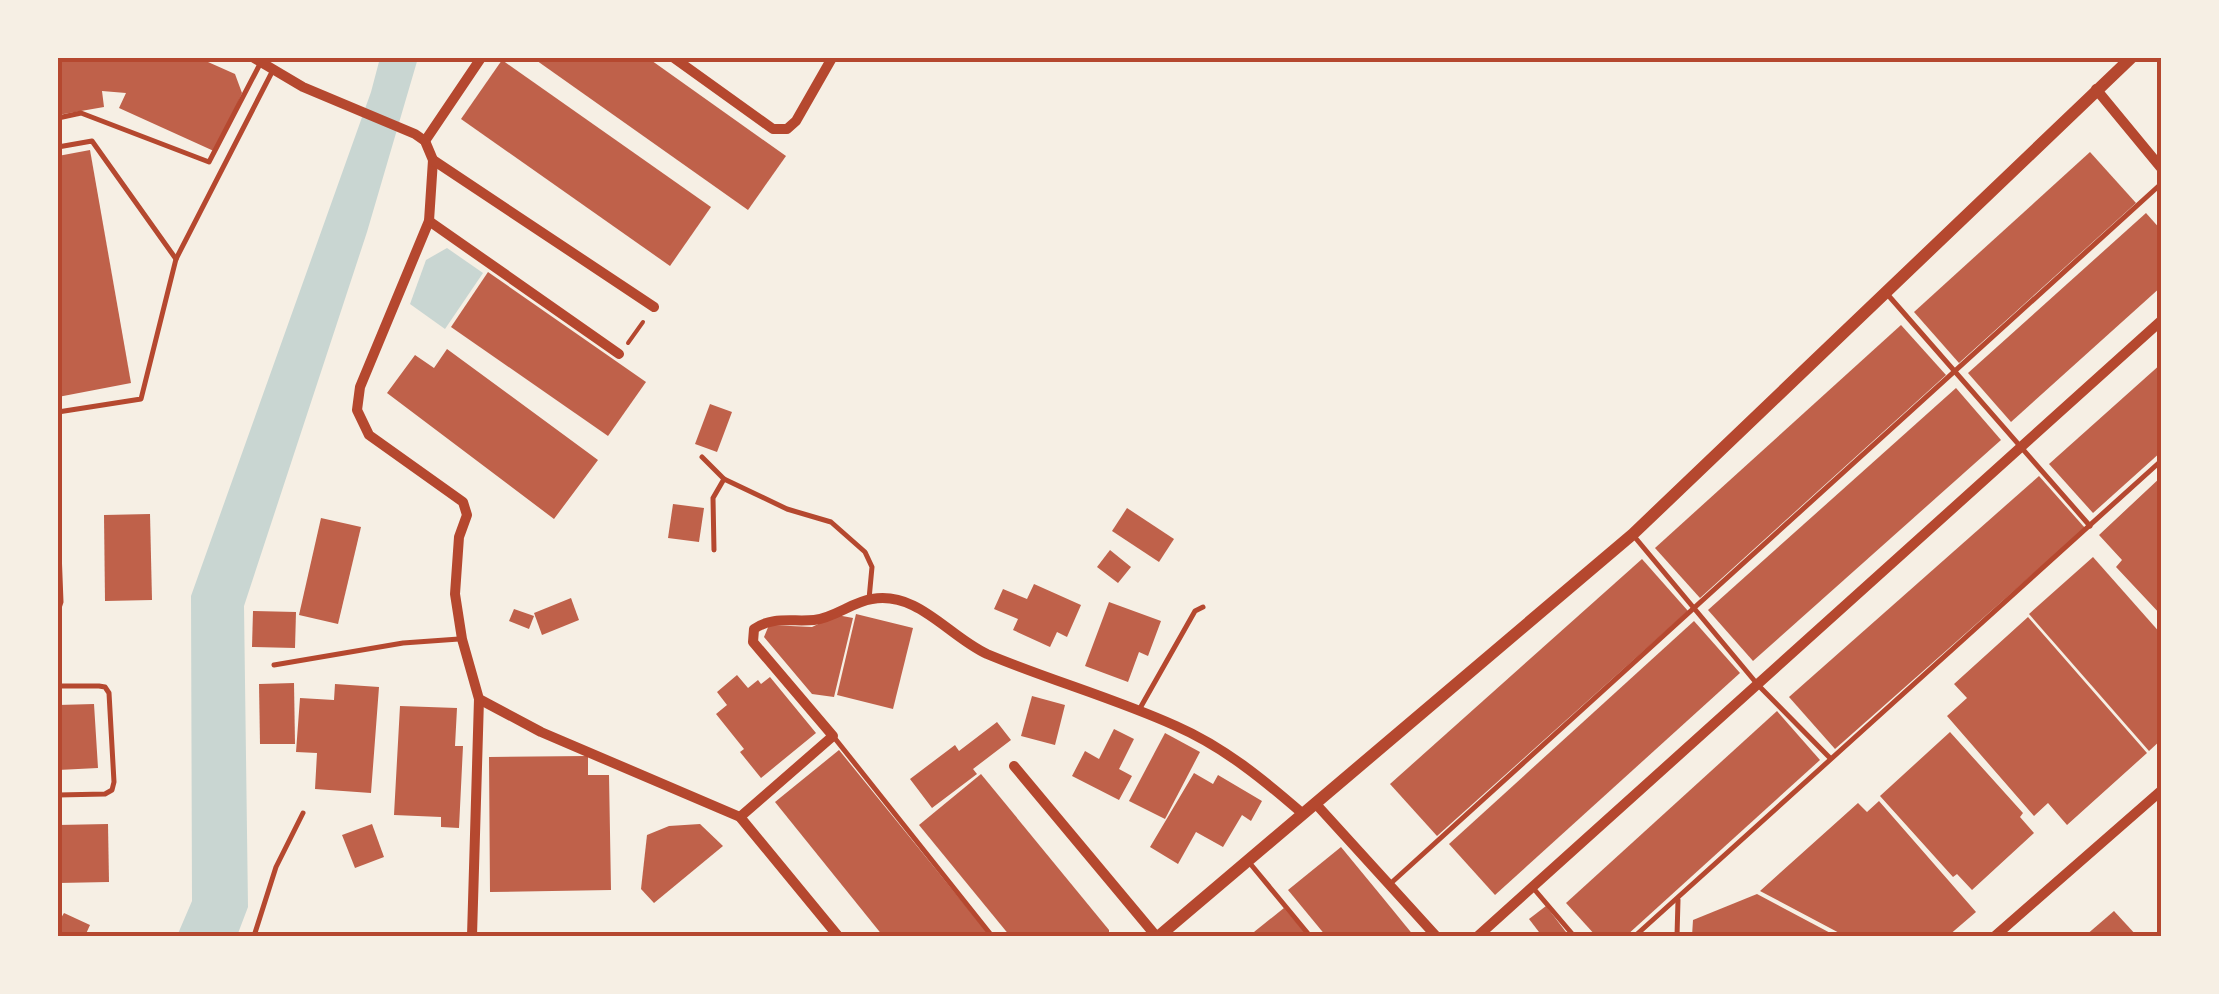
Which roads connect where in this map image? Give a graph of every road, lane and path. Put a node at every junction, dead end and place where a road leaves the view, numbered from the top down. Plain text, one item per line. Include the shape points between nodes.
1 (481, 58) edge
2 (674, 58) edge
3 (832, 58) edge
4 (2131, 58) edge
5 (257, 60) edge
6 (274, 70) junction
7 (2096, 89) junction
8 (58, 118) edge
9 (425, 142) junction
10 (58, 146) edge
11 (433, 160) junction
12 (2162, 169) edge
13 (2162, 183) edge
14 (430, 221) junction
15 (176, 259) junction
16 (1885, 292) junction
17 (654, 307) joint
18 (2162, 320) edge
19 (619, 354) joint
20 (1953, 372) junction
21 (58, 412) edge
22 (2019, 448) junction
23 (702, 458) dead end
24 (2162, 460) edge
25 (724, 479) junction
26 (58, 525) edge
27 (2090, 526) junction
28 (1633, 534) junction
29 (714, 550) dead end
30 (870, 599) junction
31 (1202, 607) dead end
32 (1693, 608) junction
33 (58, 610) edge
34 (462, 639) junction
35 (274, 665) dead end
36 (1758, 685) junction
37 (58, 686) edge
38 (479, 700) junction
39 (1139, 710) junction
40 (833, 736) junction
41 (1830, 758) junction
42 (1014, 766) dead end
43 (2162, 790) edge
44 (58, 795) edge
45 (1315, 803) junction
46 (303, 812) dead end
47 (1303, 814) junction
48 (740, 817) junction
49 (1248, 861) junction
50 (1390, 884) junction
51 (1533, 887) junction
52 (1678, 900) junction
53 (254, 936) edge
54 (472, 936) edge
55 (838, 936) edge
56 (992, 936) edge
57 (1158, 936) edge
58 (1310, 936) edge
59 (1436, 936) edge
60 (1478, 936) edge
61 (1574, 936) edge
62 (1634, 936) edge
63 (1677, 936) edge
64 (1995, 936) edge

1 - 9 street
2 - 3 street via 774,129 796,121
4 - 7 street
5 - 6 street
5 - 8 lane via 209,162 81,113
6 - 9 street
6 - 15 lane
7 - 12 street
7 - 16 street
9 - 11 street
10 - 15 lane via 92,141
11 - 14 street
11 - 17 street
13 - 20 lane
14 - 19 street
14 - 34 street via 360,388 357,410 369,435 463,502 467,515 455,594
15 - 21 lane via 141,399
16 - 20 lane
16 - 28 street
17 - 19 path
18 - 22 street
20 - 22 lane
20 - 32 lane
22 - 27 lane
22 - 36 street
23 - 25 lane
24 - 27 lane
25 - 29 lane via 713,498
25 - 30 lane via 831,522 865,552 872,567
26 - 33 lane
27 - 41 lane
28 - 32 lane
28 - 45 street
30 - 39 street via 899,598 969,646
30 - 40 street via 818,620 764,621 754,629 753,642
31 - 39 lane
32 - 36 lane
32 - 50 lane
34 - 35 lane
34 - 38 street
36 - 41 lane
36 - 51 street
37 - 44 lane via 105,687 114,782 106,794
38 - 48 street
38 - 54 street
39 - 47 street via 1218,749
40 - 48 street
40 - 56 lane
41 - 52 lane
42 - 57 street
43 - 64 street
45 - 47 street
45 - 50 street
46 - 53 lane
47 - 49 street
48 - 55 street
49 - 57 street
49 - 58 lane
50 - 59 street
51 - 60 street
51 - 61 lane
52 - 62 lane
52 - 63 lane

